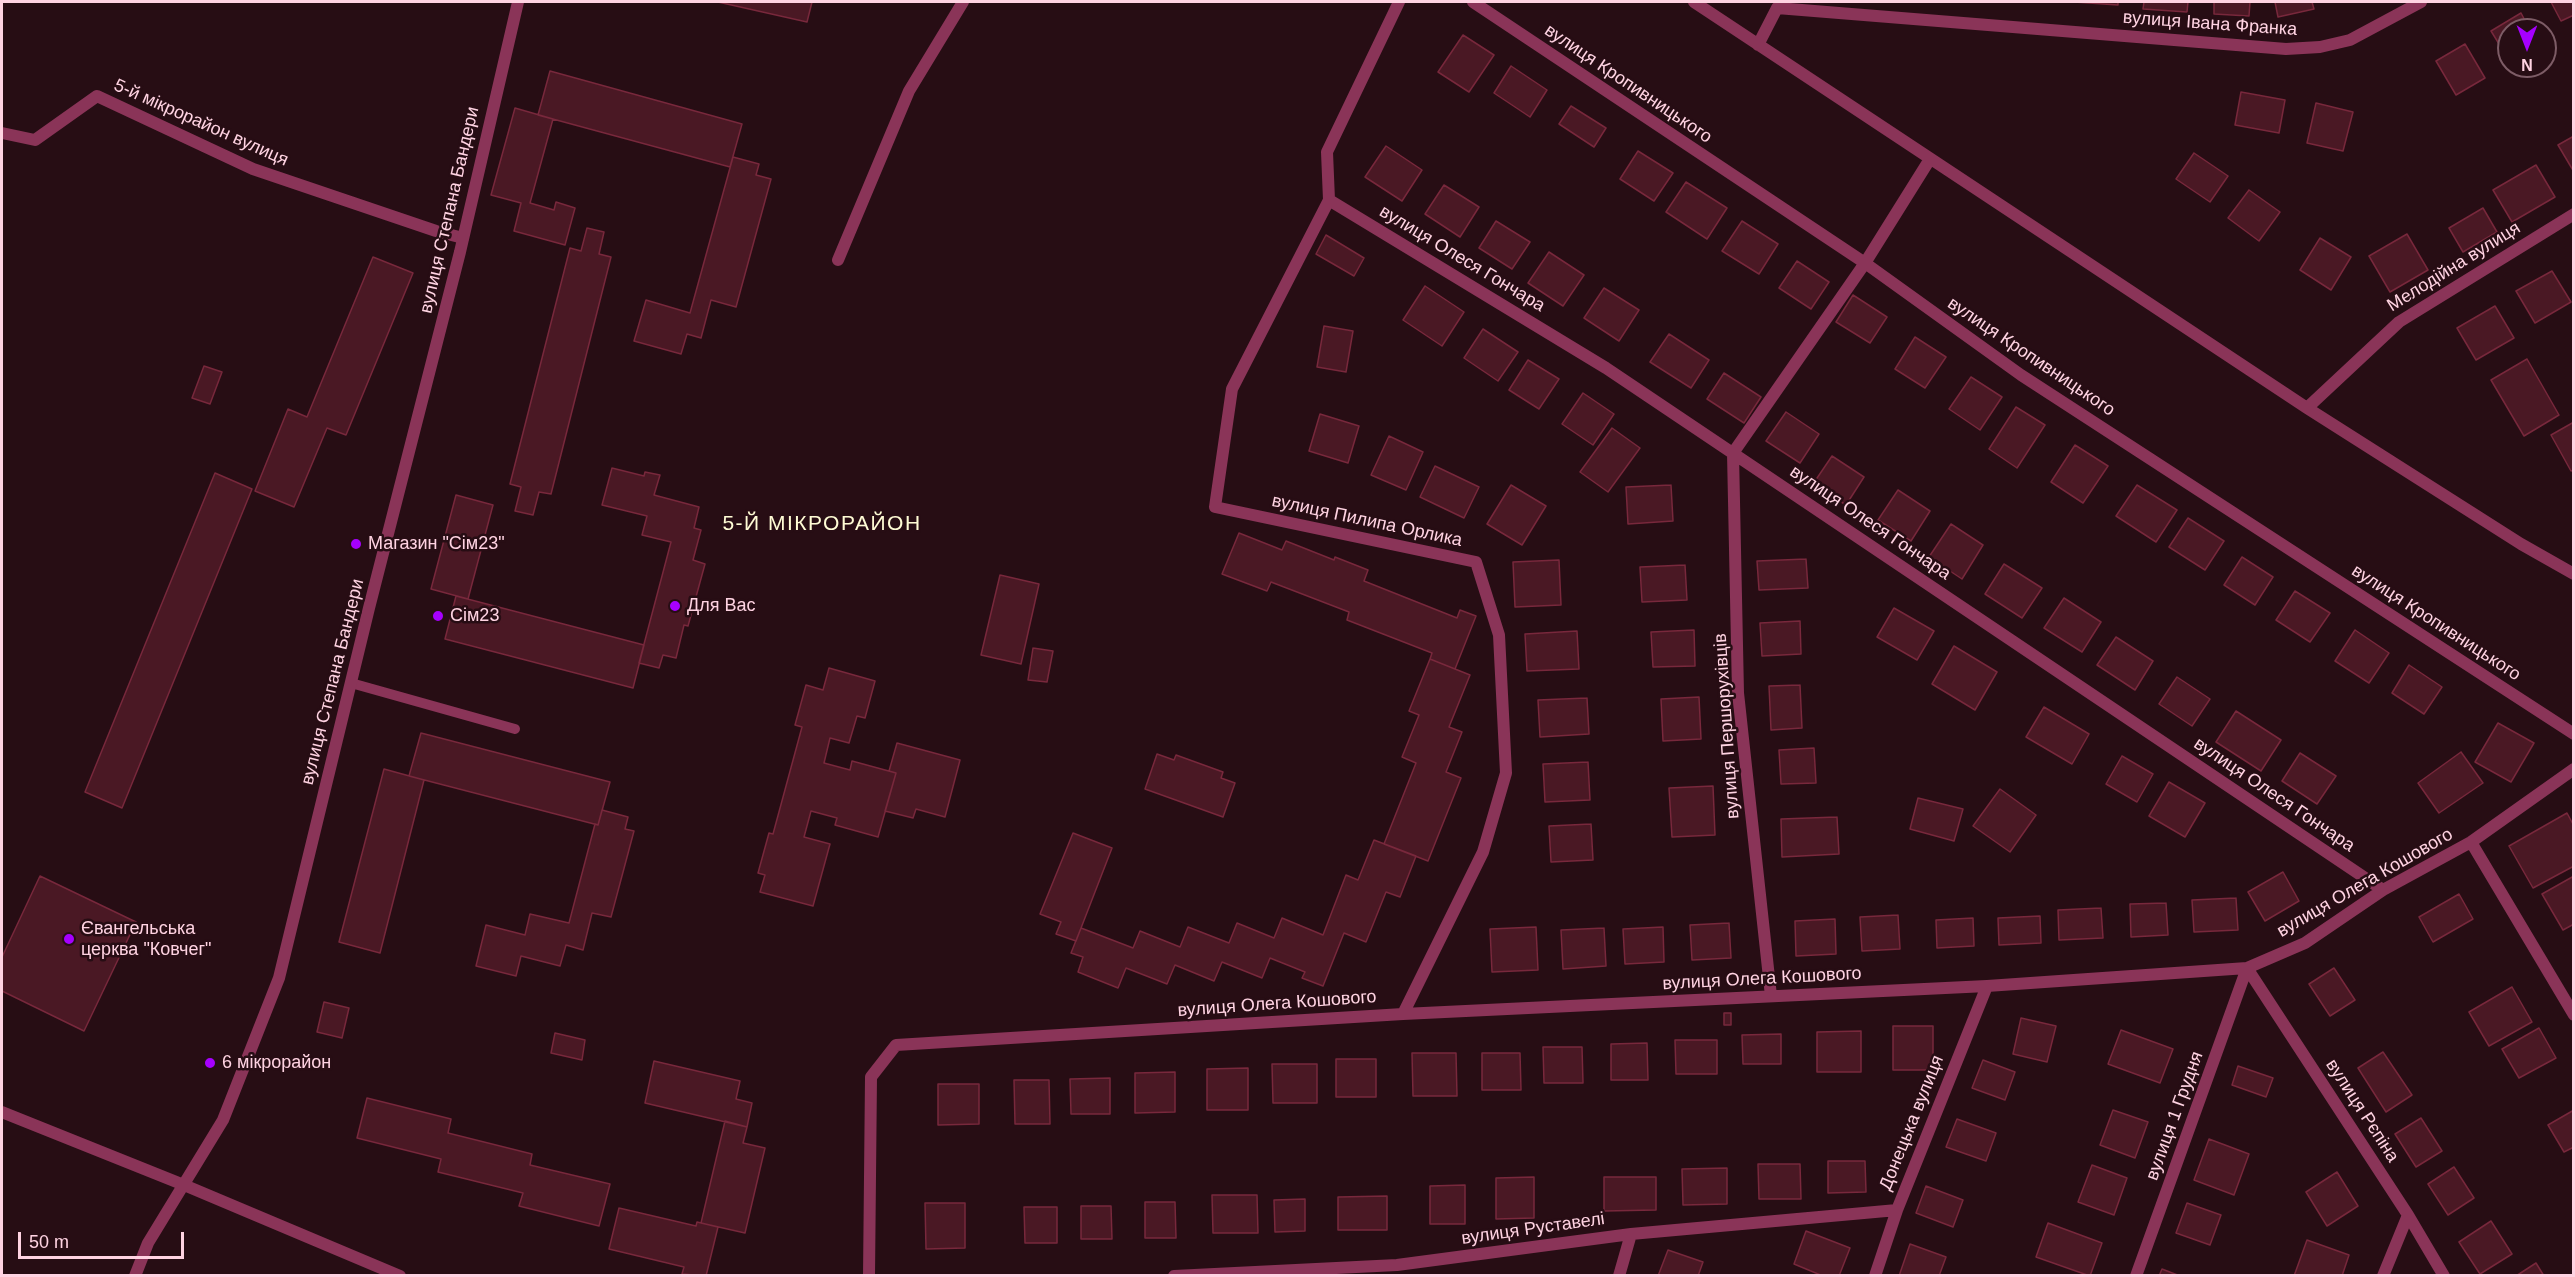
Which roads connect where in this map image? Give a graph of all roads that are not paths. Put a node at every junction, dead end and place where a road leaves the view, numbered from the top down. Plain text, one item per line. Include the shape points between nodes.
1 (518, 2) edge
2 (963, 2) edge
3 (1399, 2) edge
4 (1473, 2) edge
5 (1694, 2) edge
6 (2421, 2) edge
7 (1776, 5) edge
8 (1758, 45) junction
9 (2, 133) edge
10 (1930, 159) junction
11 (1329, 200) junction
12 (2574, 214) edge
13 (463, 238) junction
14 (838, 260) dead end
15 (1865, 263) junction
16 (2307, 408) junction
17 (1733, 453) junction
18 (2574, 574) edge
19 (351, 683) junction
20 (515, 729) dead end
21 (2574, 734) edge
22 (2574, 769) edge
23 (2471, 842) junction
24 (2383, 890) junction
25 (2247, 968) junction
26 (1987, 986) junction
27 (1771, 996) junction
28 (1402, 1014) junction
29 (2574, 1015) edge
30 (2, 1112) edge
31 (184, 1185) junction
32 (1897, 1210) junction
33 (2408, 1215) junction
34 (1631, 1234) junction
35 (135, 1275) edge
36 (400, 1275) edge
37 (869, 1275) edge
38 (1174, 1275) edge
39 (1619, 1275) edge
40 (1875, 1275) edge
41 (2136, 1275) edge
42 (2383, 1275) edge
43 (2444, 1275) edge

1 - 13 street, вулиця Степана Бандери
2 - 14 street via 909,91
3 - 11 street via 1327,152
4 - 15 street, вулиця Кропивницького
5 - 8 street
6 - 7 street, вулиця Івана Франка via 2350,40 2286,49
7 - 8 street, вулиця Івана Франка
8 - 10 street
9 - 13 street, 5-й мікрорайон вулиця via 34,140 97,96 253,169
10 - 15 street
10 - 16 street
11 - 17 street, вулиця Олеся Гончара via 1606,368
11 - 28 street, вулиця Пилипа Орлика via 1232,389 1215,507 1476,562 1499,635 1506,773 1483,852
12 - 16 street, Мелодійна вулиця via 2399,321
13 - 19 street, вулиця Степана Бандери
15 - 17 street
15 - 21 street, вулиця Кропивницького via 2021,375
16 - 18 street
17 - 24 street, вулиця Олеся Гончара
17 - 27 street, вулиця Першорухівців via 1738,693
19 - 20 lane
19 - 31 street, вулиця Степана Бандери via 279,978 223,1120
22 - 23 street, вулиця Олега Кошового
23 - 24 street, вулиця Олега Кошового
23 - 29 street
24 - 25 street, вулиця Олега Кошового via 2306,943
25 - 26 street, вулиця Олега Кошового
25 - 33 street, вулиця Рєпіна
25 - 41 street, вулиця 1 Грудня
26 - 27 street, вулиця Олега Кошового
26 - 32 street, Донецька вулиця
27 - 28 street, вулиця Олега Кошового
28 - 37 street, вулиця Олега Кошового via 896,1045 871,1077
30 - 31 street
31 - 35 street, вулиця Степана Бандери via 148,1243
31 - 36 street
32 - 34 street, вулиця Руставелі
32 - 40 street, Донецька вулиця
33 - 42 street
33 - 43 street, вулиця Рєпіна
34 - 38 street, вулиця Руставелі via 1397,1266
34 - 39 street

